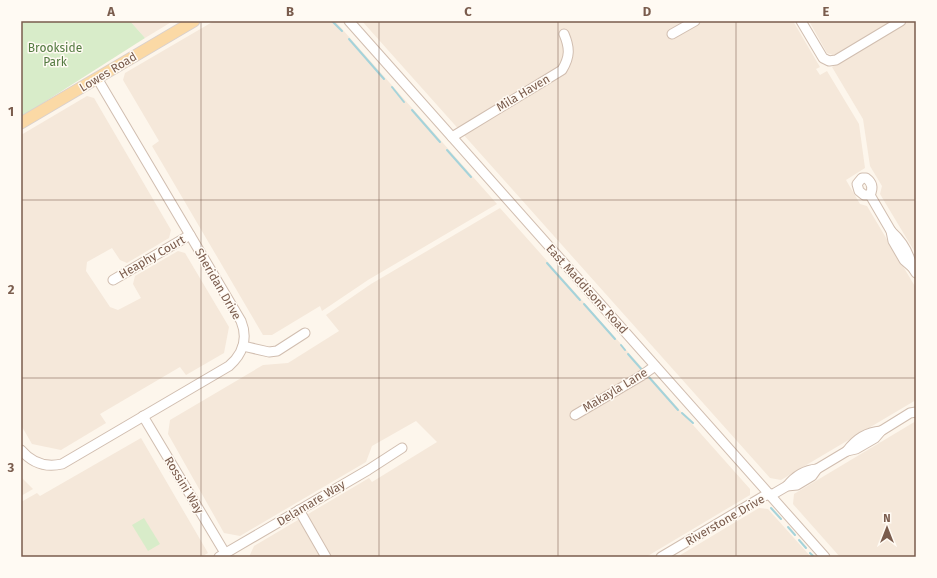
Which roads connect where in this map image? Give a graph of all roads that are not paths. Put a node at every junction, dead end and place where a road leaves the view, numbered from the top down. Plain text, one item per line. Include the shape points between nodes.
1 (194, 21) edge
2 (349, 21) edge
3 (695, 21) edge
4 (801, 21) edge
5 (901, 21) edge
6 (564, 34) dead end
7 (672, 34) dead end
8 (97, 78) junction
9 (21, 123) edge
10 (452, 137) junction
11 (870, 196) dead end
12 (190, 235) junction
13 (914, 270) edge
14 (113, 280) dead end
15 (305, 333) dead end
16 (243, 346) junction
17 (655, 366) junction
18 (914, 410) edge
19 (575, 415) dead end
20 (143, 416) junction
21 (402, 448) dead end
22 (21, 450) edge
23 (769, 495) junction
24 (299, 510) junction
25 (222, 555) edge
26 (326, 557) edge
27 (661, 557) edge
28 (825, 557) edge

1 - 8 main road, Lowes Road
2 - 10 street, East Maddisons Road
3 - 7 street
4 - 5 street via 823,58 832,61
6 - 10 street, Mila Haven via 568,56 562,70
8 - 9 main road, Lowes Road
8 - 12 street, Sheridan Drive
10 - 17 street, East Maddisons Road
11 - 13 street via 910,256
12 - 14 street, Heaphy Court
12 - 16 street, Sheridan Drive via 241,321 244,333
15 - 16 street via 277,351 269,352
16 - 20 street via 238,357 229,366
17 - 19 street, Makayla Lane
17 - 23 street, East Maddisons Road
18 - 23 street, Riverstone Drive via 881,431 875,438 817,468 807,479
20 - 22 street via 62,464 50,466 36,463
20 - 25 street, Rossini Way
21 - 24 street, Delamare Way
23 - 27 street, Riverstone Drive
23 - 28 street, East Maddisons Road
24 - 25 street, Delamare Way
24 - 26 street

